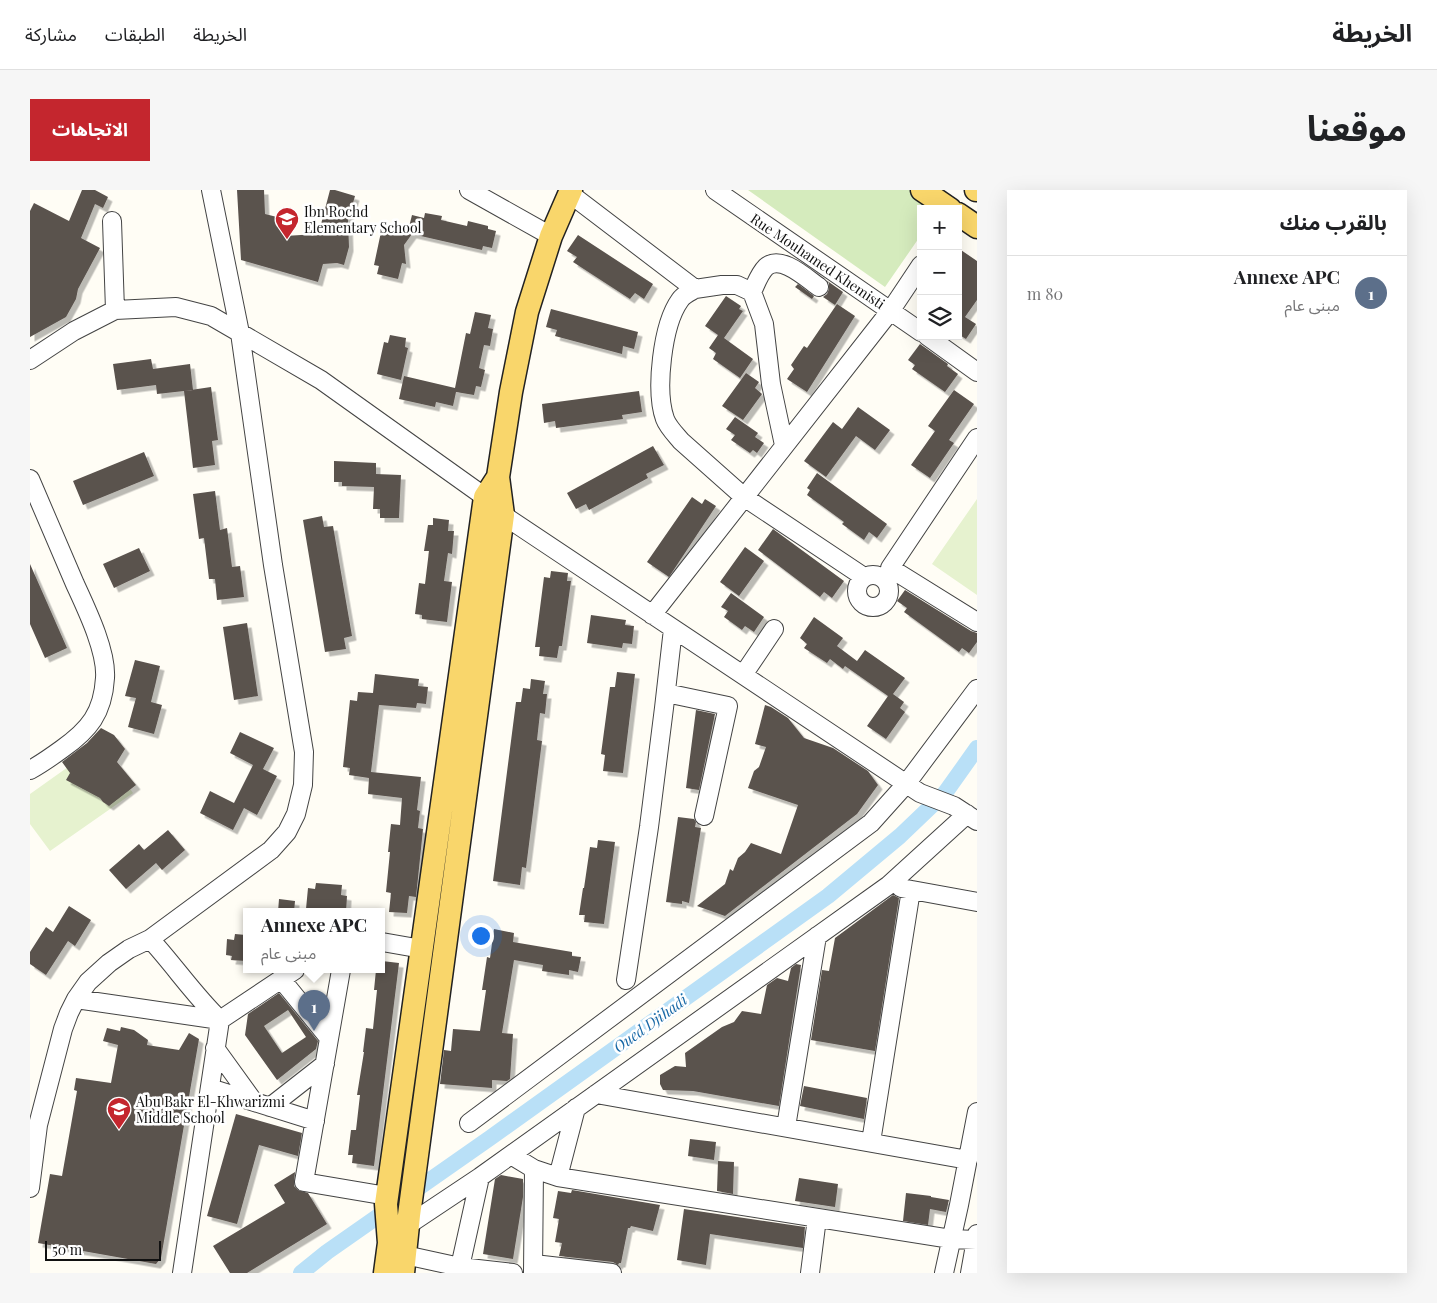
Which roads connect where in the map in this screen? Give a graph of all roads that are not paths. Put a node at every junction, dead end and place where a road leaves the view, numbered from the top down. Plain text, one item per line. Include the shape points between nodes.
1 (210, 190) edge
2 (469, 190) edge
3 (715, 190) edge
4 (922, 190) edge
5 (570, 192) edge
6 (944, 205) edge
7 (962, 217) edge
8 (112, 221) dead end
9 (977, 227) edge
10 (551, 236) junction
11 (917, 271) edge
12 (819, 287) dead end
13 (695, 288) junction
14 (752, 292) junction
15 (115, 310) junction
16 (891, 310) junction
17 (917, 329) edge
18 (240, 333) junction
19 (933, 340) edge
20 (30, 360) edge
21 (977, 372) edge
22 (977, 438) edge
23 (784, 445) junction
24 (498, 477) junction
25 (30, 479) edge
26 (744, 497) junction
27 (485, 498) junction
28 (503, 515) junction
29 (886, 573) junction
30 (864, 577) junction
31 (652, 615) junction
32 (977, 622) edge
33 (673, 629) junction
34 (774, 629) dead end
35 (743, 675) junction
36 (977, 689) edge
37 (666, 693) junction
38 (30, 770) edge
39 (914, 788) junction
40 (966, 814) edge
41 (704, 816) dead end
42 (889, 885) junction
43 (911, 890) junction
44 (977, 902) edge
45 (817, 936) junction
46 (150, 939) junction
47 (385, 943) edge
48 (422, 949) junction
49 (340, 973) edge
50 (288, 975) edge
51 (626, 980) dead end
52 (76, 999) junction
53 (220, 1020) junction
54 (329, 1038) junction
55 (215, 1048) junction
56 (324, 1064) junction
57 (210, 1088) junction
58 (596, 1094) junction
59 (262, 1104) junction
60 (576, 1108) junction
61 (977, 1112) edge
62 (315, 1121) junction
63 (469, 1123) dead end
64 (786, 1127) junction
65 (871, 1142) junction
66 (511, 1155) junction
67 (968, 1160) junction
68 (534, 1169) junction
69 (480, 1177) junction
70 (558, 1177) junction
71 (31, 1180) edge
72 (387, 1200) junction
73 (817, 1218) junction
74 (408, 1220) junction
75 (976, 1237) edge
76 (951, 1239) junction
77 (399, 1257) edge
78 (460, 1267) junction
79 (534, 1268) edge
80 (182, 1273) edge
81 (385, 1273) edge
82 (513, 1273) edge
83 (612, 1273) edge
84 (810, 1273) edge
85 (944, 1273) edge
86 (970, 1273) edge

1 - 18 street
2 - 10 street
3 - 16 street, Rue Mouhamed Khemisti
4 - 6 main road
5 - 10 main road
5 - 13 street
7 - 9 main road
8 - 15 street
10 - 24 main road via 527,312
11 - 16 street
12 - 14 street via 785,264 776,262 763,270
13 - 14 street via 737,285
13 - 26 street via 680,299 667,331 660,380 662,407 666,421 682,441
14 - 23 street via 764,324 771,384
15 - 18 street via 176,307 211,316
15 - 20 street via 74,330
16 - 17 street, Rue Mouhamed Khemisti
16 - 23 street
18 - 27 street via 321,380
18 - 46 street via 304,752 303,785 296,814 287,832 271,850
19 - 21 street
22 - 29 street
23 - 26 street
24 - 27 main road
24 - 28 main road
25 - 38 street via 93,626 105,677 99,707 88,728
26 - 30 street
26 - 31 street
27 - 28 street
27 - 48 main road
28 - 31 street
28 - 74 main road
29 - 30 street
29 - 30 street via 889,592 885,602 875,607 865,605 857,597 857,586
29 - 32 street
31 - 33 street
33 - 35 street
33 - 37 street
34 - 35 street
35 - 39 street
36 - 39 street
37 - 41 street via 728,706
37 - 51 street
39 - 40 street
39 - 63 street
40 - 42 street
42 - 43 street
42 - 45 street
43 - 44 street
43 - 65 street
45 - 58 street
45 - 64 street
46 - 52 street via 109,963 88,982
46 - 53 street
47 - 48 street
48 - 72 main road
49 - 54 street
50 - 53 street
50 - 54 street
52 - 53 street
52 - 71 street via 63,1029 38,1125
53 - 55 street
54 - 56 street
55 - 57 street
55 - 59 street
56 - 59 street
56 - 62 street
57 - 59 street
57 - 80 street
58 - 60 street
58 - 64 street
59 - 62 street
60 - 66 street
60 - 70 street
61 - 67 street
62 - 72 street via 304,1182
64 - 65 street
65 - 67 street
66 - 68 street
66 - 69 street
67 - 76 street
68 - 70 street
68 - 79 street
69 - 74 street
69 - 78 street
70 - 73 street
72 - 77 main road
73 - 76 street
73 - 84 street
74 - 77 main road
75 - 76 street
75 - 86 street
76 - 85 street
77 - 78 street
77 - 81 main road
78 - 82 street
79 - 83 street

